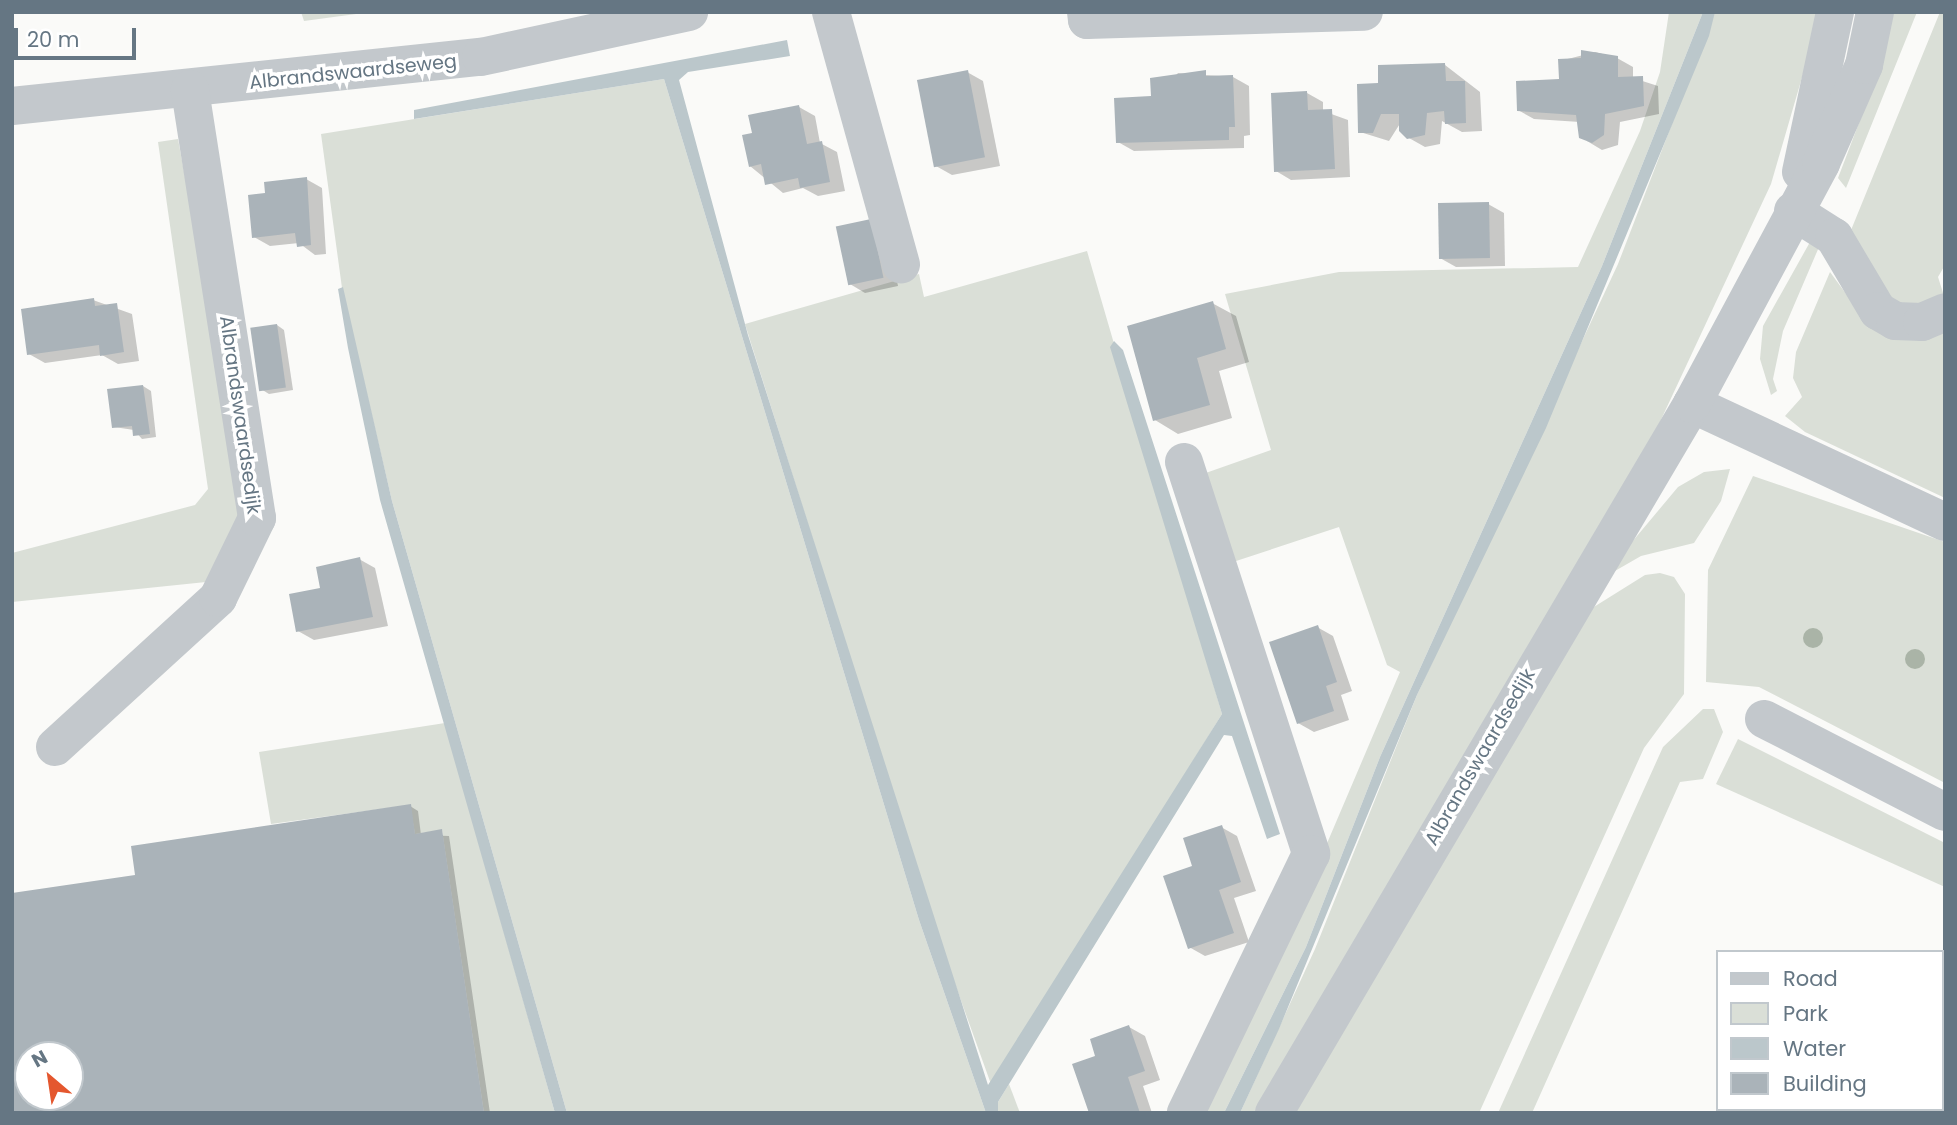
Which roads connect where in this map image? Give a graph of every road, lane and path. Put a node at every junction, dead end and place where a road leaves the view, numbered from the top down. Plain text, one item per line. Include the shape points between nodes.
1 (689, 12) edge
2 (831, 12) edge
3 (1086, 12) edge
4 (1364, 12) edge
5 (1835, 12) edge
6 (1875, 12) edge
7 (190, 89) junction
8 (12, 106) edge
9 (1793, 211) junction
10 (901, 264) dead end
11 (1945, 312) edge
12 (1692, 404) junction
13 (1184, 461) dead end
14 (1945, 522) edge
15 (1764, 719) dead end
16 (55, 747) dead end
17 (1945, 812) edge
18 (1186, 1113) edge
19 (1274, 1113) edge

1 - 7 street, Albrandswaardseweg via 481,57
2 - 10 street
3 - 4 street via 1087,20
5 - 9 street, Albrandswaardsedijk
6 - 9 street, Albrandswaardsedijk via 1864,65
7 - 8 street, Albrandswaardseweg
7 - 16 street, Albrandswaardsedijk via 257,518 218,598
9 - 11 street via 1834,237 1878,311 1895,321 1922,322
9 - 12 street, Albrandswaardsedijk
12 - 14 street
12 - 19 street, Albrandswaardsedijk
13 - 18 street via 1311,854
15 - 17 street

